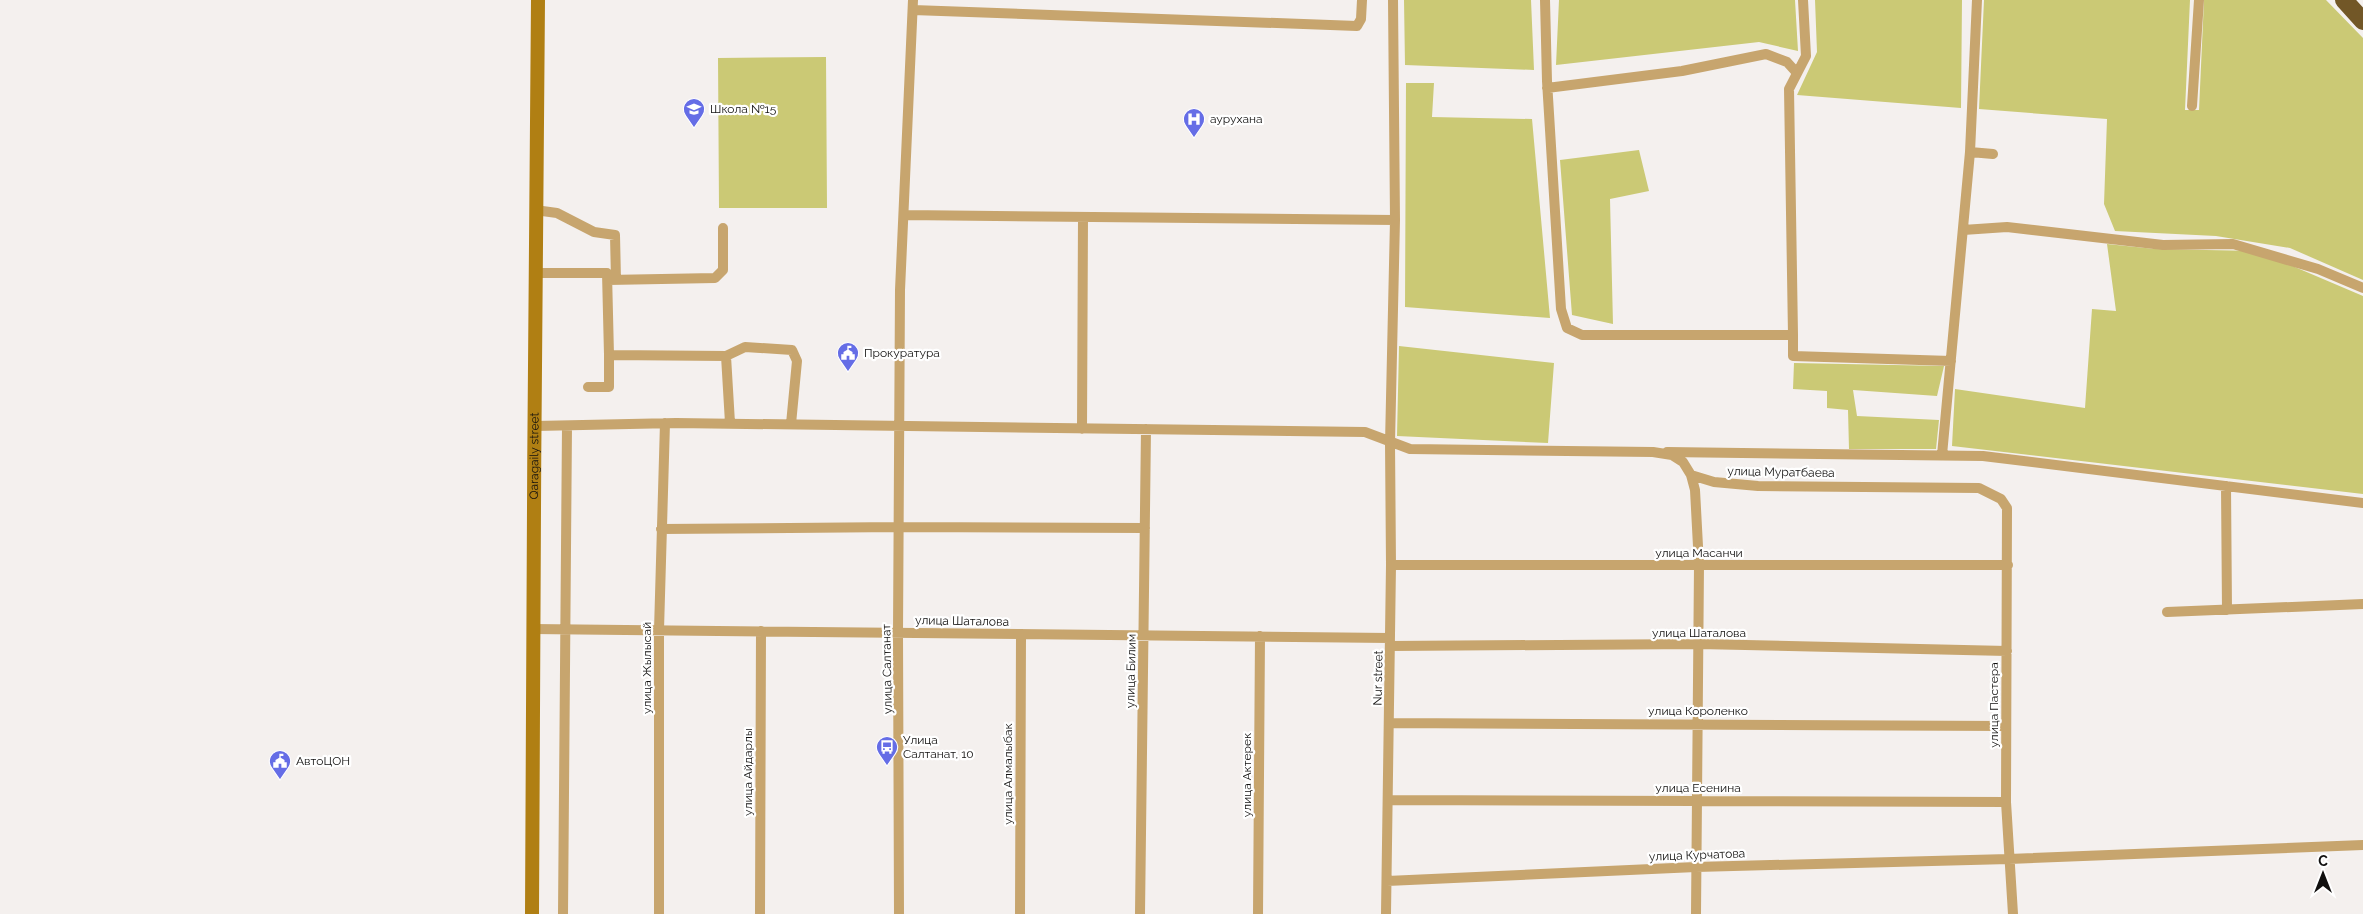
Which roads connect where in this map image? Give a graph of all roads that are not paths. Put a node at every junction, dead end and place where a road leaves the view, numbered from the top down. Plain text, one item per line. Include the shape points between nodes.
1 (538, 0) edge
2 (1362, 0) edge
3 (1393, 0) edge
4 (1544, 0) edge
5 (1803, 0) edge
6 (1976, 0) edge
7 (2199, 0) edge
8 (2344, 0) edge
9 (913, 5) edge
10 (2363, 21) edge
11 (1797, 73) junction
12 (1547, 88) junction
13 (2192, 106) dead end
14 (1970, 152) junction
15 (1993, 154) dead end
16 (535, 210) junction
17 (904, 215) junction
18 (1083, 217) junction
19 (1395, 220) junction
20 (723, 228) dead end
21 (1963, 230) junction
22 (534, 273) junction
23 (612, 280) junction
24 (2363, 288) edge
25 (1793, 335) junction
26 (609, 355) junction
27 (726, 356) junction
28 (1951, 361) junction
29 (588, 387) dead end
30 (664, 423) junction
31 (730, 423) junction
32 (791, 424) junction
33 (900, 424) junction
34 (536, 426) junction
35 (566, 426) junction
36 (1082, 428) junction
37 (1146, 429) junction
38 (1390, 443) junction
39 (1653, 452) junction
40 (1942, 456) junction
41 (1691, 475) junction
42 (2226, 486) junction
43 (2000, 499) joint
44 (2363, 503) edge
45 (899, 527) junction
46 (1145, 528) junction
47 (661, 529) junction
48 (1391, 565) junction
49 (1699, 566) junction
50 (2008, 566) junction
51 (2363, 604) edge
52 (2227, 610) junction
53 (2167, 612) dead end
54 (533, 629) junction
55 (565, 630) junction
56 (659, 630) junction
57 (761, 631) junction
58 (898, 633) junction
59 (1021, 634) junction
60 (1144, 634) junction
61 (1260, 636) junction
62 (1390, 642) junction
63 (1698, 644) junction
64 (2007, 651) junction
65 (1390, 723) junction
66 (1697, 723) junction
67 (2005, 726) junction
68 (1389, 800) junction
69 (1696, 801) junction
70 (2006, 802) junction
71 (2363, 845) edge
72 (2009, 859) junction
73 (1696, 866) junction
74 (1387, 881) junction
75 (532, 914) edge
76 (564, 914) edge
77 (659, 914) edge
78 (760, 914) edge
79 (900, 914) edge
80 (1020, 914) edge
81 (1140, 914) edge
82 (1258, 914) edge
83 (1386, 914) edge
84 (1696, 914) edge
85 (2013, 914) edge

1 - 16 street, Qaragaily street
2 - 9 street via 1357,26
3 - 19 street, Nur street
4 - 12 street
5 - 11 street via 1806,56
6 - 14 street
7 - 13 street
8 - 10 highway
9 - 17 street, улица Салтанат
11 - 12 street via 1787,62 1766,54 1682,71
11 - 25 street via 1789,89
12 - 25 street via 1561,309 1567,328 1582,335
14 - 15 street
14 - 21 street
16 - 22 street, Qaragaily street
16 - 23 street via 558,213 594,232 615,235
17 - 18 street
17 - 33 street, улица Салтанат via 900,290
18 - 19 street
18 - 36 street
19 - 38 street, Nur street
20 - 23 street via 723,270 714,278
21 - 24 street via 2007,227 2163,245 2233,244 2318,269
21 - 28 street
22 - 23 street via 608,273
22 - 34 street, Qaragaily street
23 - 26 street
25 - 28 street via 1794,356
26 - 27 street
26 - 29 street via 609,387
27 - 31 street
27 - 32 street via 745,347 792,350 797,361
28 - 40 street
30 - 31 street
30 - 35 street
30 - 47 street, улица Жылысай
31 - 32 street
32 - 33 street
33 - 36 street
33 - 45 street, улица Салтанат
34 - 35 street
34 - 54 street, Qaragaily street
35 - 55 street
36 - 37 street
37 - 38 street via 1365,432
37 - 46 street, улица Билим
38 - 39 street via 1410,449
38 - 48 street, Nur street
39 - 40 street
39 - 41 street via 1672,455 1683,462
40 - 42 street via 1983,456
41 - 43 street, улица Муратбаева via 1714,482 1758,486 1979,488
41 - 49 street via 1695,490
42 - 44 street
42 - 52 street
43 - 50 street, улица Пастера via 2007,508
45 - 46 street
45 - 47 street
45 - 58 street, улица Салтанат
46 - 60 street, улица Билим
47 - 56 street, улица Жылысай
48 - 49 street, улица Масанчи
48 - 62 street, Nur street
49 - 50 street, улица Масанчи
49 - 63 street
50 - 64 street, улица Пастера
51 - 52 street
52 - 53 street
54 - 55 street, улица Шаталова
54 - 75 street, Qaragaily street
55 - 56 street, улица Шаталова
55 - 76 street
56 - 57 street, улица Шаталова
56 - 77 street, улица Жылысай
57 - 58 street, улица Шаталова
57 - 78 street, улица Айдарлы
58 - 59 street, улица Шаталова
58 - 79 street, улица Салтанат
59 - 60 street, улица Шаталова
59 - 80 street, улица Алмалыбак
60 - 61 street, улица Шаталова
60 - 81 street, улица Билим
61 - 62 street, улица Шаталова
61 - 82 street, улица Актерек
62 - 63 street, улица Шаталова
62 - 65 street, Nur street
63 - 64 street, улица Шаталова
63 - 66 street
64 - 67 street, улица Пастера
65 - 66 street, улица Короленко
65 - 68 street, Nur street
66 - 67 street, улица Короленко
66 - 69 street
67 - 70 street, улица Пастера
68 - 69 street, улица Есенина
68 - 74 street, Nur street
69 - 70 street, улица Есенина
69 - 73 street
70 - 72 street, улица Пастера
71 - 72 street, улица Курчатова
72 - 73 street, улица Курчатова
72 - 85 street, улица Пастера
73 - 74 street, улица Курчатова
73 - 84 street
74 - 83 street, Nur street

